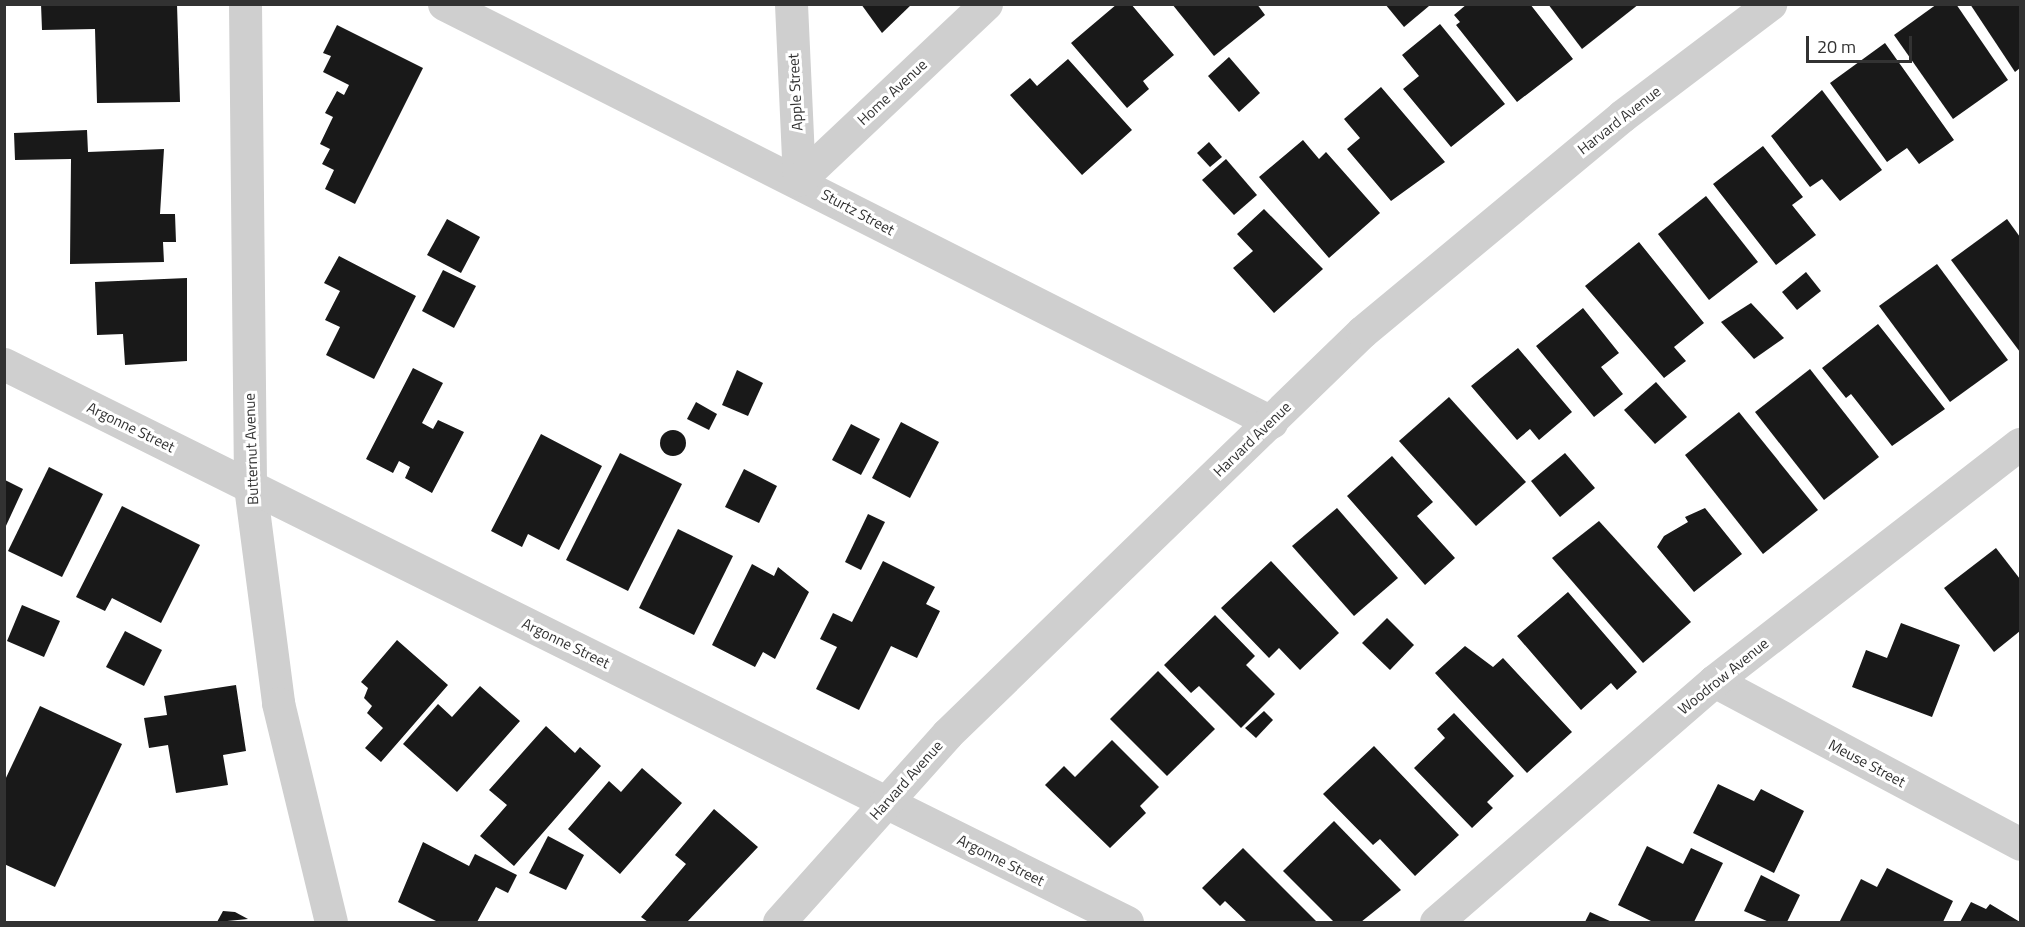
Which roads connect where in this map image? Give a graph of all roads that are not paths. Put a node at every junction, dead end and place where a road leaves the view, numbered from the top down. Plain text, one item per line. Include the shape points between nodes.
1 (244, 4) edge
2 (444, 4) edge
3 (791, 4) edge
4 (986, 4) edge
5 (1770, 4) edge
6 (799, 180) junction
7 (4, 364) edge
8 (1271, 422) junction
9 (2020, 444) edge
10 (250, 486) junction
11 (1714, 681) junction
12 (885, 802) junction
13 (2020, 844) edge
14 (331, 922) edge
15 (779, 922) edge
16 (1127, 922) edge
17 (1436, 922) edge

1 - 10 street, Butternut Avenue
2 - 6 street, Sturtz Street
3 - 6 street, Apple Street
4 - 6 street, Home Avenue
5 - 8 street, Harvard Avenue via 1622,116 1362,332
6 - 8 street, Sturtz Street
7 - 10 street, Argonne Street
8 - 12 street, Harvard Avenue via 947,734
9 - 11 street, Woodrow Avenue
10 - 12 street, Argonne Street
10 - 14 street, Butternut Avenue via 278,703
11 - 13 street, Meuse Street
11 - 17 street, Woodrow Avenue
12 - 15 street, Harvard Avenue
12 - 16 street, Argonne Street

